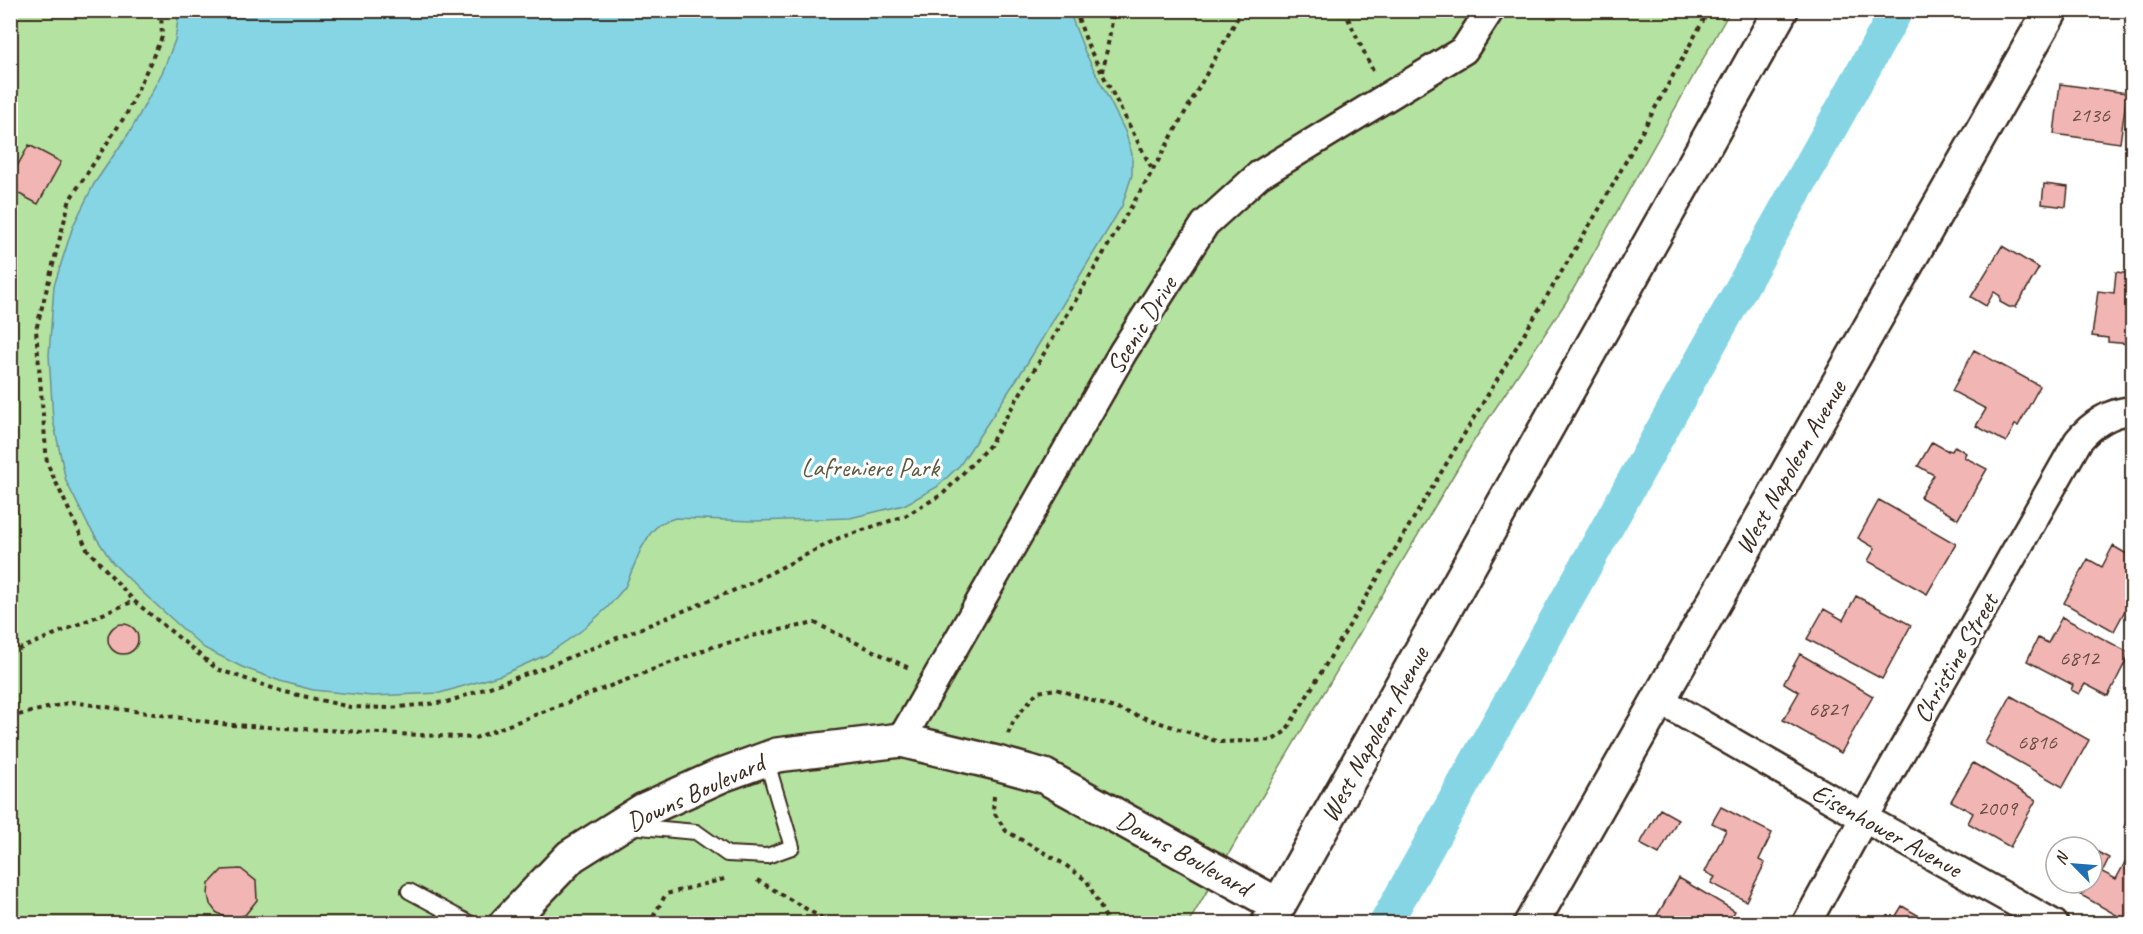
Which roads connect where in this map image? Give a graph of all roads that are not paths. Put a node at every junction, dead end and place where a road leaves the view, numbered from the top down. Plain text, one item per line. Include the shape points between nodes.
1 (1490, 10) edge
2 (1781, 10) edge
3 (2050, 10) edge
4 (2127, 411) edge
5 (1658, 699) junction
6 (901, 740) junction
7 (766, 759) junction
8 (1864, 818) junction
9 (621, 825) junction
10 (409, 891) dead end
11 (1273, 914) edge
12 (471, 924) edge
13 (506, 924) edge
14 (1531, 924) edge
15 (1806, 924) edge
16 (2054, 924) edge

1 - 6 street, Scenic Drive via 1464,50 1259,175 1205,224 1123,352
2 - 11 main road, West Napoleon Avenue
3 - 5 main road, West Napoleon Avenue
4 - 8 street, Christine Street via 2116,412 2087,430 2078,441
5 - 8 street, Eisenhower Avenue
5 - 14 main road, West Napoleon Avenue
6 - 7 main road, Downs Boulevard
6 - 11 main road, Downs Boulevard via 1044,776
7 - 9 main road, Downs Boulevard via 722,775
7 - 9 lane via 792,846 767,856 727,854 696,832
8 - 15 street, Christine Street
8 - 16 street, Eisenhower Avenue
9 - 13 main road, Downs Boulevard via 571,856
10 - 12 lane

